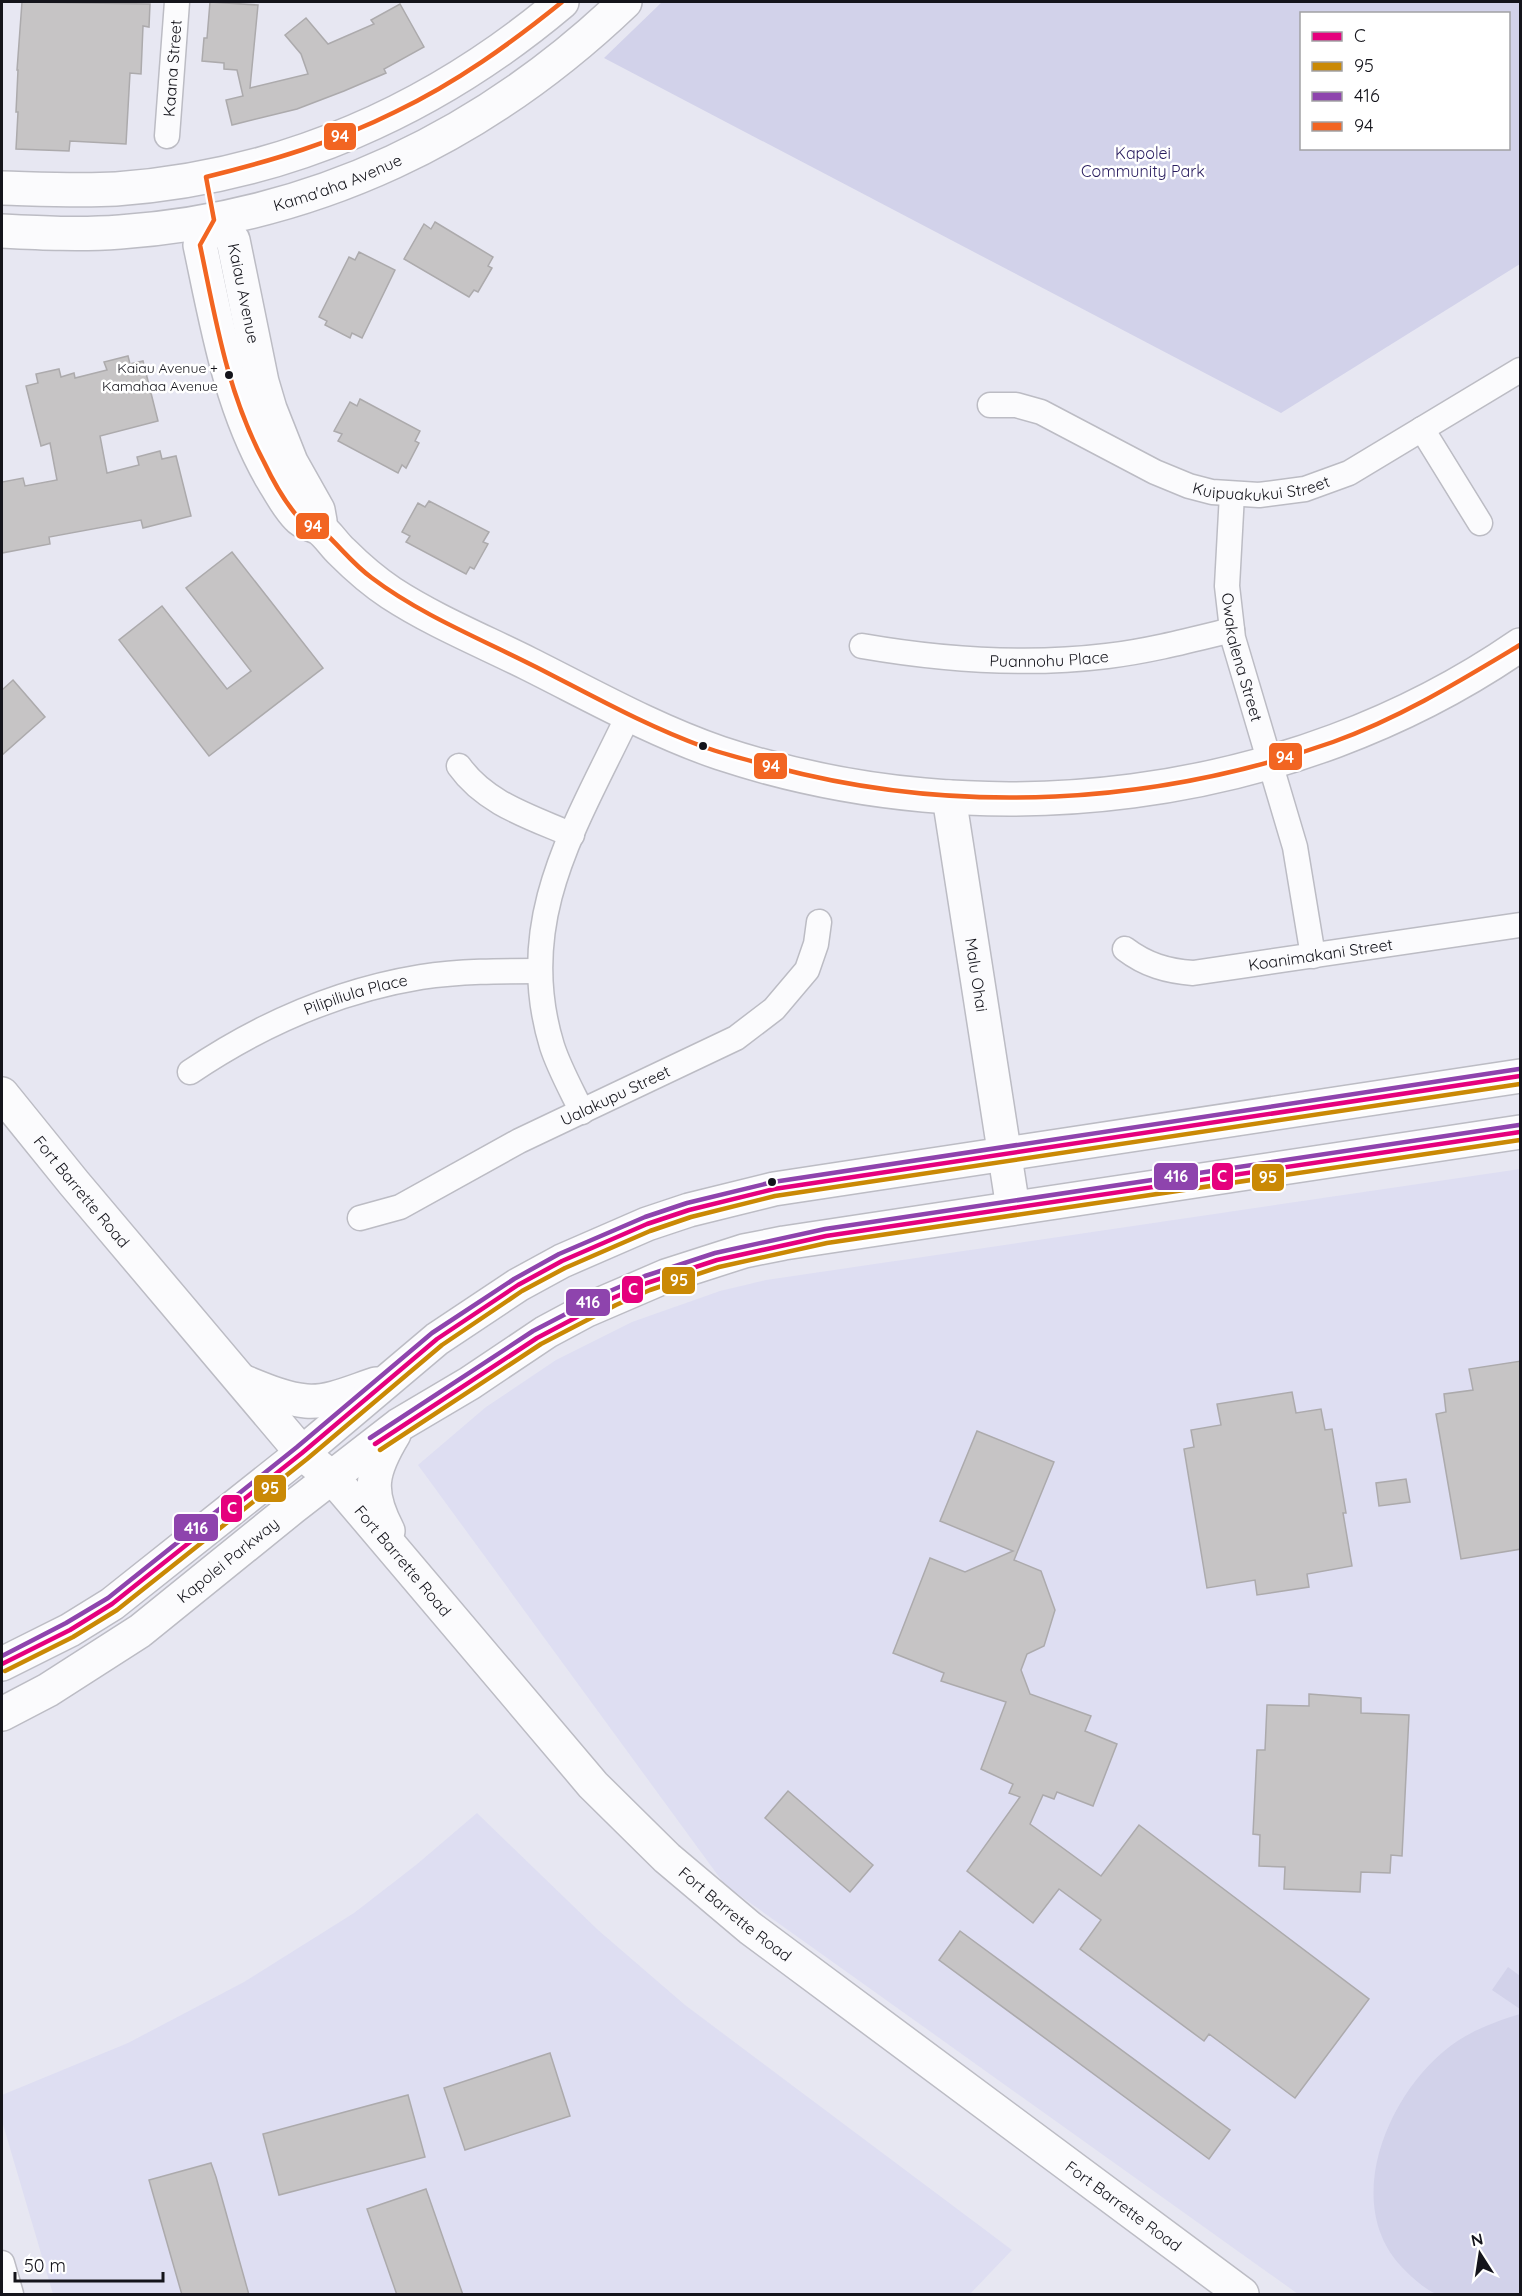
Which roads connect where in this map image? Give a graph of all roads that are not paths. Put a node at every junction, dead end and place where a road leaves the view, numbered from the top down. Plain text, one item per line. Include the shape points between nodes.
1 (177, 2) edge
2 (562, 2) edge
3 (625, 2) edge
4 (167, 136) dead end
5 (206, 177) junction
6 (2, 188) edge
7 (214, 220) junction
8 (2, 231) edge
9 (1521, 370) edge
10 (990, 405) dead end
11 (1422, 429) junction
12 (1232, 494) junction
13 (1480, 523) dead end
14 (1232, 630) junction
15 (862, 645) dead end
16 (1521, 645) edge
17 (629, 714) junction
18 (1270, 762) junction
19 (459, 766) dead end
20 (948, 797) junction
21 (572, 835) junction
22 (819, 922) dead end
23 (1521, 925) edge
24 (1125, 949) dead end
25 (1313, 956) junction
26 (539, 971) junction
27 (190, 1072) dead end
28 (1521, 1076) edge
29 (2, 1094) edge
30 (582, 1112) junction
31 (1521, 1132) edge
32 (1004, 1154) junction
33 (1012, 1208) junction
34 (360, 1218) dead end
35 (389, 1380) junction
36 (242, 1381) junction
37 (399, 1425) junction
38 (302, 1453) junction
39 (325, 1483) junction
40 (417, 1579) junction
41 (2, 1664) edge
42 (2, 1714) edge
43 (2, 2263) edge
44 (11, 2295) edge
45 (1207, 2295) edge
46 (1242, 2295) edge

1 - 4 street, Kaana Street
2 - 5 main road via 459,79 389,117 294,155
3 - 7 main road, Kama'aha Avenue via 560,60 440,140 341,184
5 - 6 main road via 116,189
5 - 7 main road
7 - 8 main road, Kama'aha Avenue via 119,232
7 - 17 main road, Kaiau Avenue via 233,240 270,409 291,462 318,510 321,529 334,545 365,573 412,605
9 - 11 street, Kuipuakukui Street
10 - 12 street, Kuipuakukui Street via 1016,405 1041,412 1172,480
11 - 12 street, Kuipuakukui Street via 1328,482 1282,494
11 - 13 street
12 - 14 street, Owakalena Street via 1227,585
14 - 15 street, Puannohu Place via 1140,651 1043,661 948,659
14 - 18 street, Owakalena Street
16 - 18 main road, Kaiau Avenue via 1418,704 1368,727
17 - 20 main road, Kaiau Avenue via 674,736 767,767 864,788
17 - 21 street
18 - 20 main road, Kaiau Avenue via 1213,777 1111,794 1022,799
18 - 25 street, Owakalena Street via 1295,847
19 - 21 street via 495,800
20 - 32 main road, Malu Ohai
21 - 26 street via 548,897
22 - 30 street, Ualakupu Street via 807,970 756,1025 715,1050
23 - 25 street, Koanimakani Street
24 - 25 street, Koanimakani Street via 1163,969 1193,973
26 - 27 street, Pilipiliula Place via 422,977 347,994 271,1024
26 - 30 street via 553,1048
28 - 32 main road
29 - 36 main road, Fort Barrette Road
30 - 34 street, Ualakupu Street via 399,1207
31 - 33 main road, Kapolei Parkway
32 - 33 main road, Malu Ohai
32 - 35 main road via 774,1189 647,1224 518,1285 437,1339
33 - 37 main road, Kapolei Parkway via 784,1243 666,1275 546,1332
35 - 36 main road via 339,1396 307,1401
35 - 38 main road
36 - 38 main road, Fort Barrette Road
37 - 39 main road, Kapolei Parkway
37 - 40 main road via 380,1459 373,1490 383,1522
38 - 39 main road, Fort Barrette Road
38 - 41 main road via 112,1604
39 - 40 main road, Fort Barrette Road
39 - 42 main road, Kapolei Parkway via 140,1631 48,1690
39 - 45 main road, Fort Barrette Road via 338,1519 550,1773 642,1865 748,1954
40 - 46 main road, Fort Barrette Road via 570,1760 674,1864 750,1928
43 - 44 street

